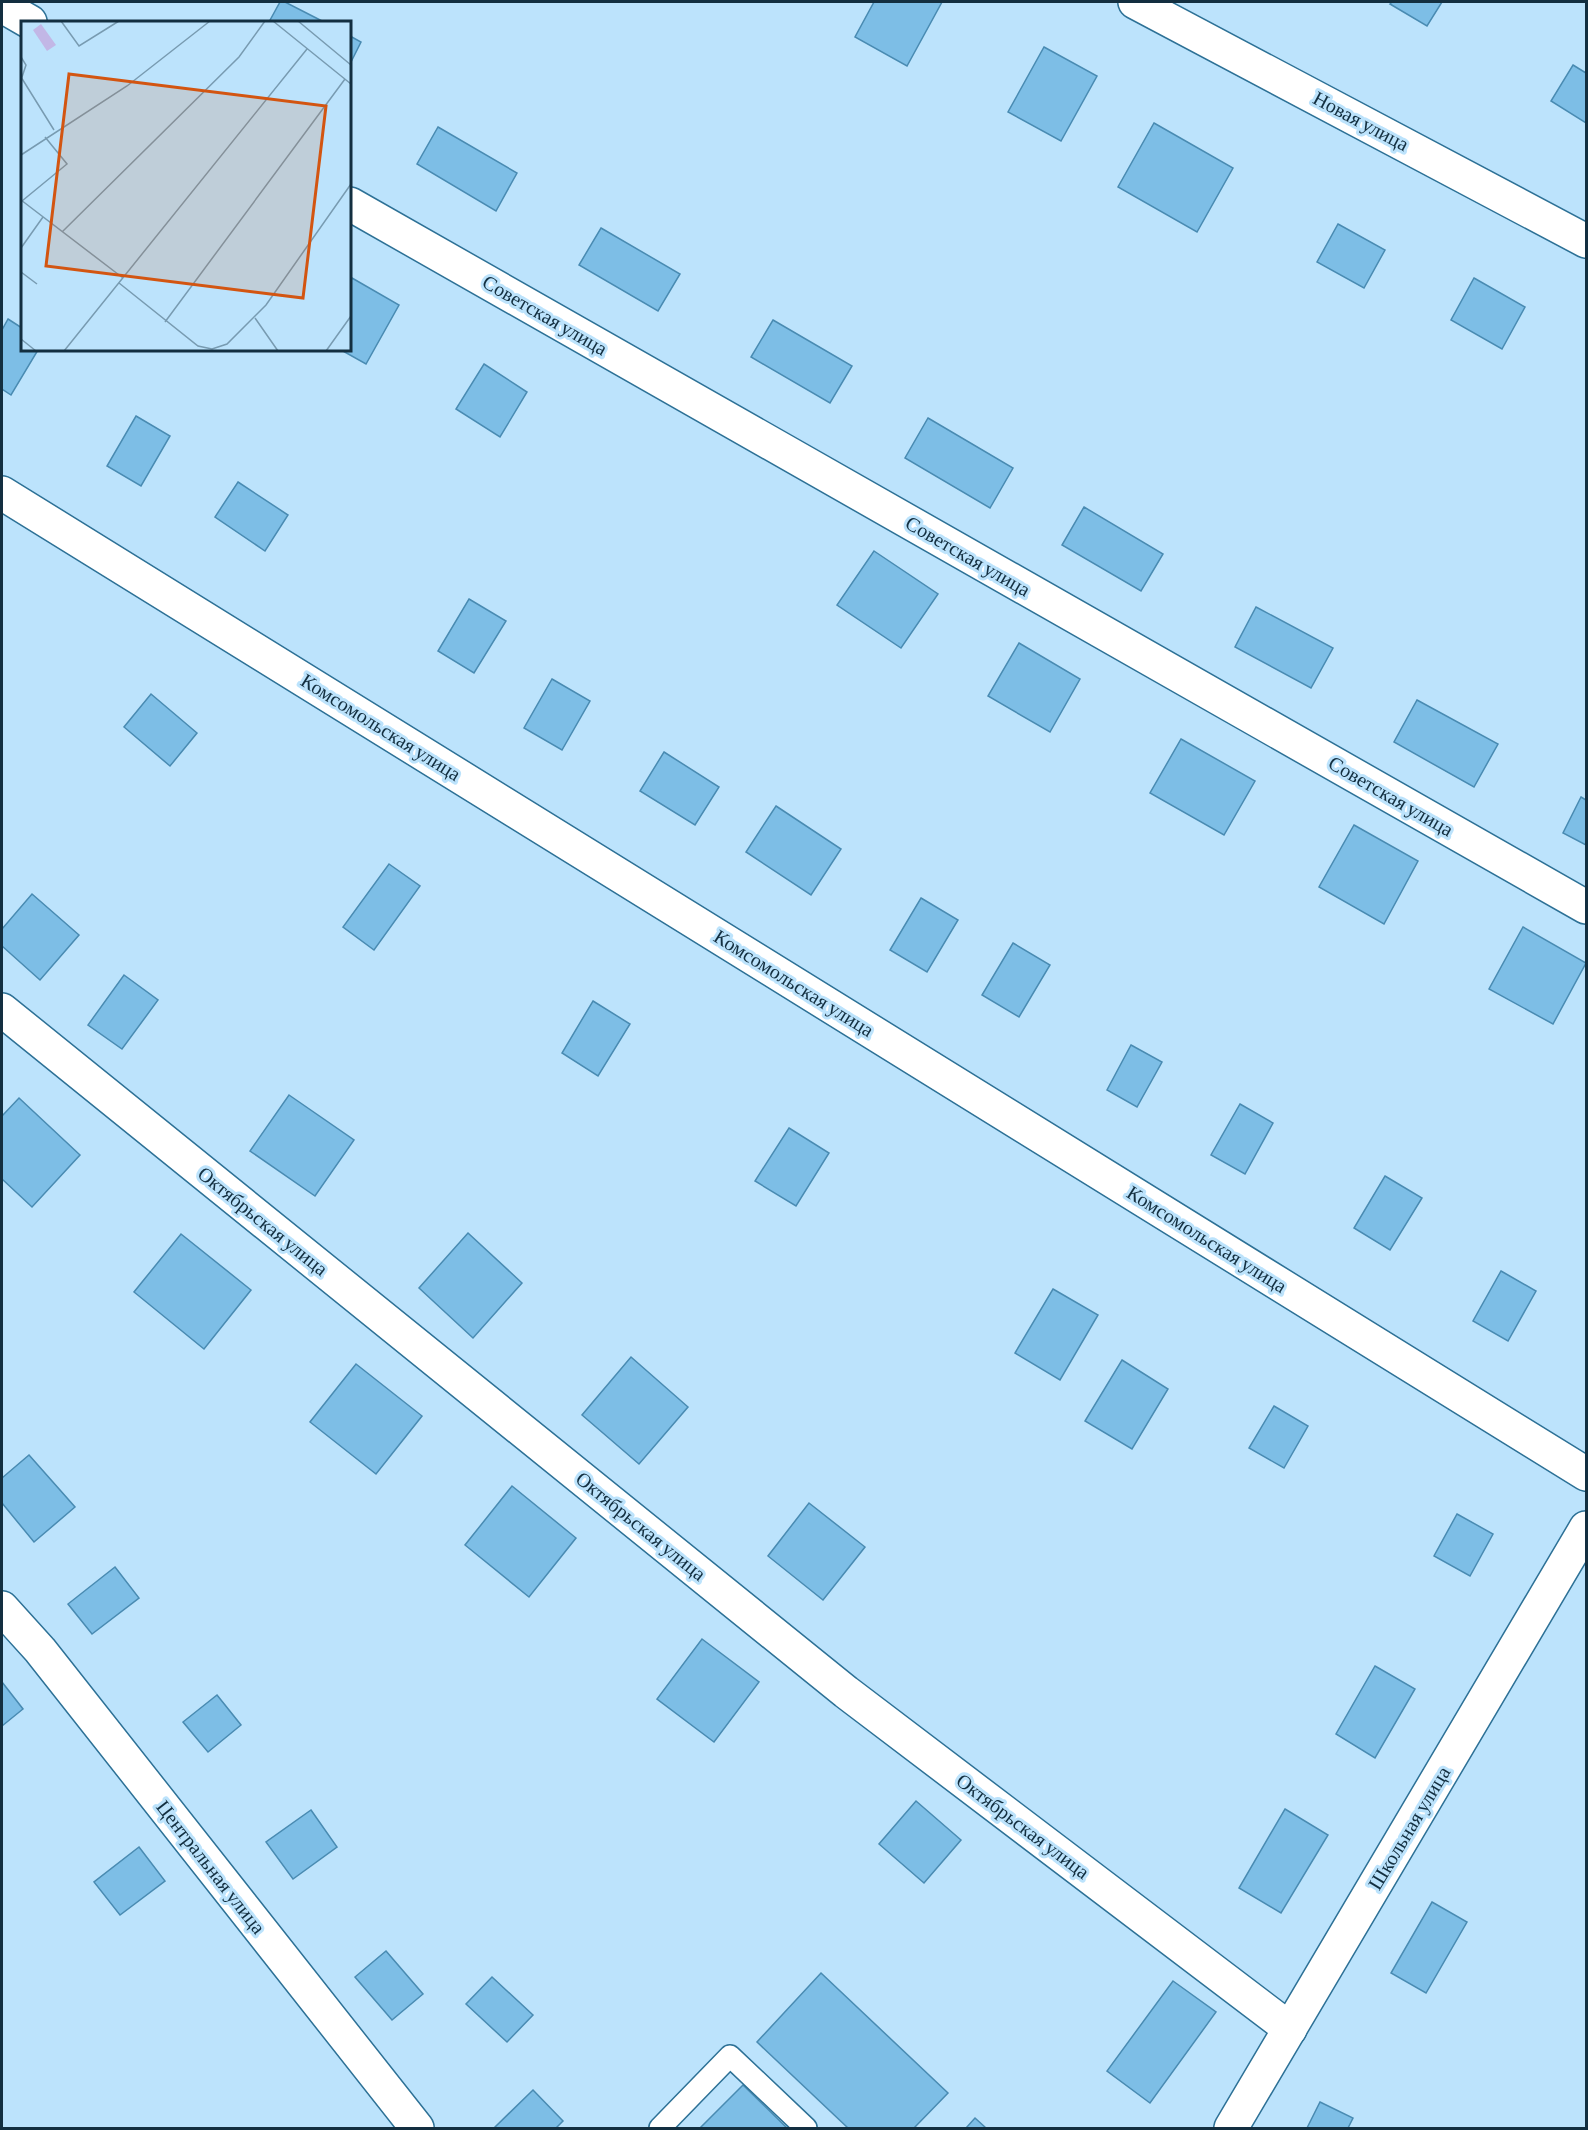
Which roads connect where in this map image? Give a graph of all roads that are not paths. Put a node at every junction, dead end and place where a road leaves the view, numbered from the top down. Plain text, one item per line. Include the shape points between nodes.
1 (1135, 2) edge
2 (2, 6) edge
3 (28, 21) edge
4 (351, 205) edge
5 (1587, 241) edge
6 (2, 492) edge
7 (1587, 907) edge
8 (2, 1010) edge
9 (1587, 1474) edge
10 (1587, 1528) edge
11 (2, 1608) edge
12 (1290, 2029) junction
13 (417, 2128) edge
14 (660, 2128) edge
15 (806, 2128) edge
16 (1232, 2128) edge

1 - 5 street, Новая улица
2 - 3 street
4 - 7 street, Советская улица
6 - 9 street, Комсомольская улица
8 - 12 street, Октябрьская улица via 846,1692
10 - 12 street, Школьная улица
11 - 13 street, Центральная улица via 40,1650
12 - 16 street, Школьная улица
14 - 15 lane via 730,2056

